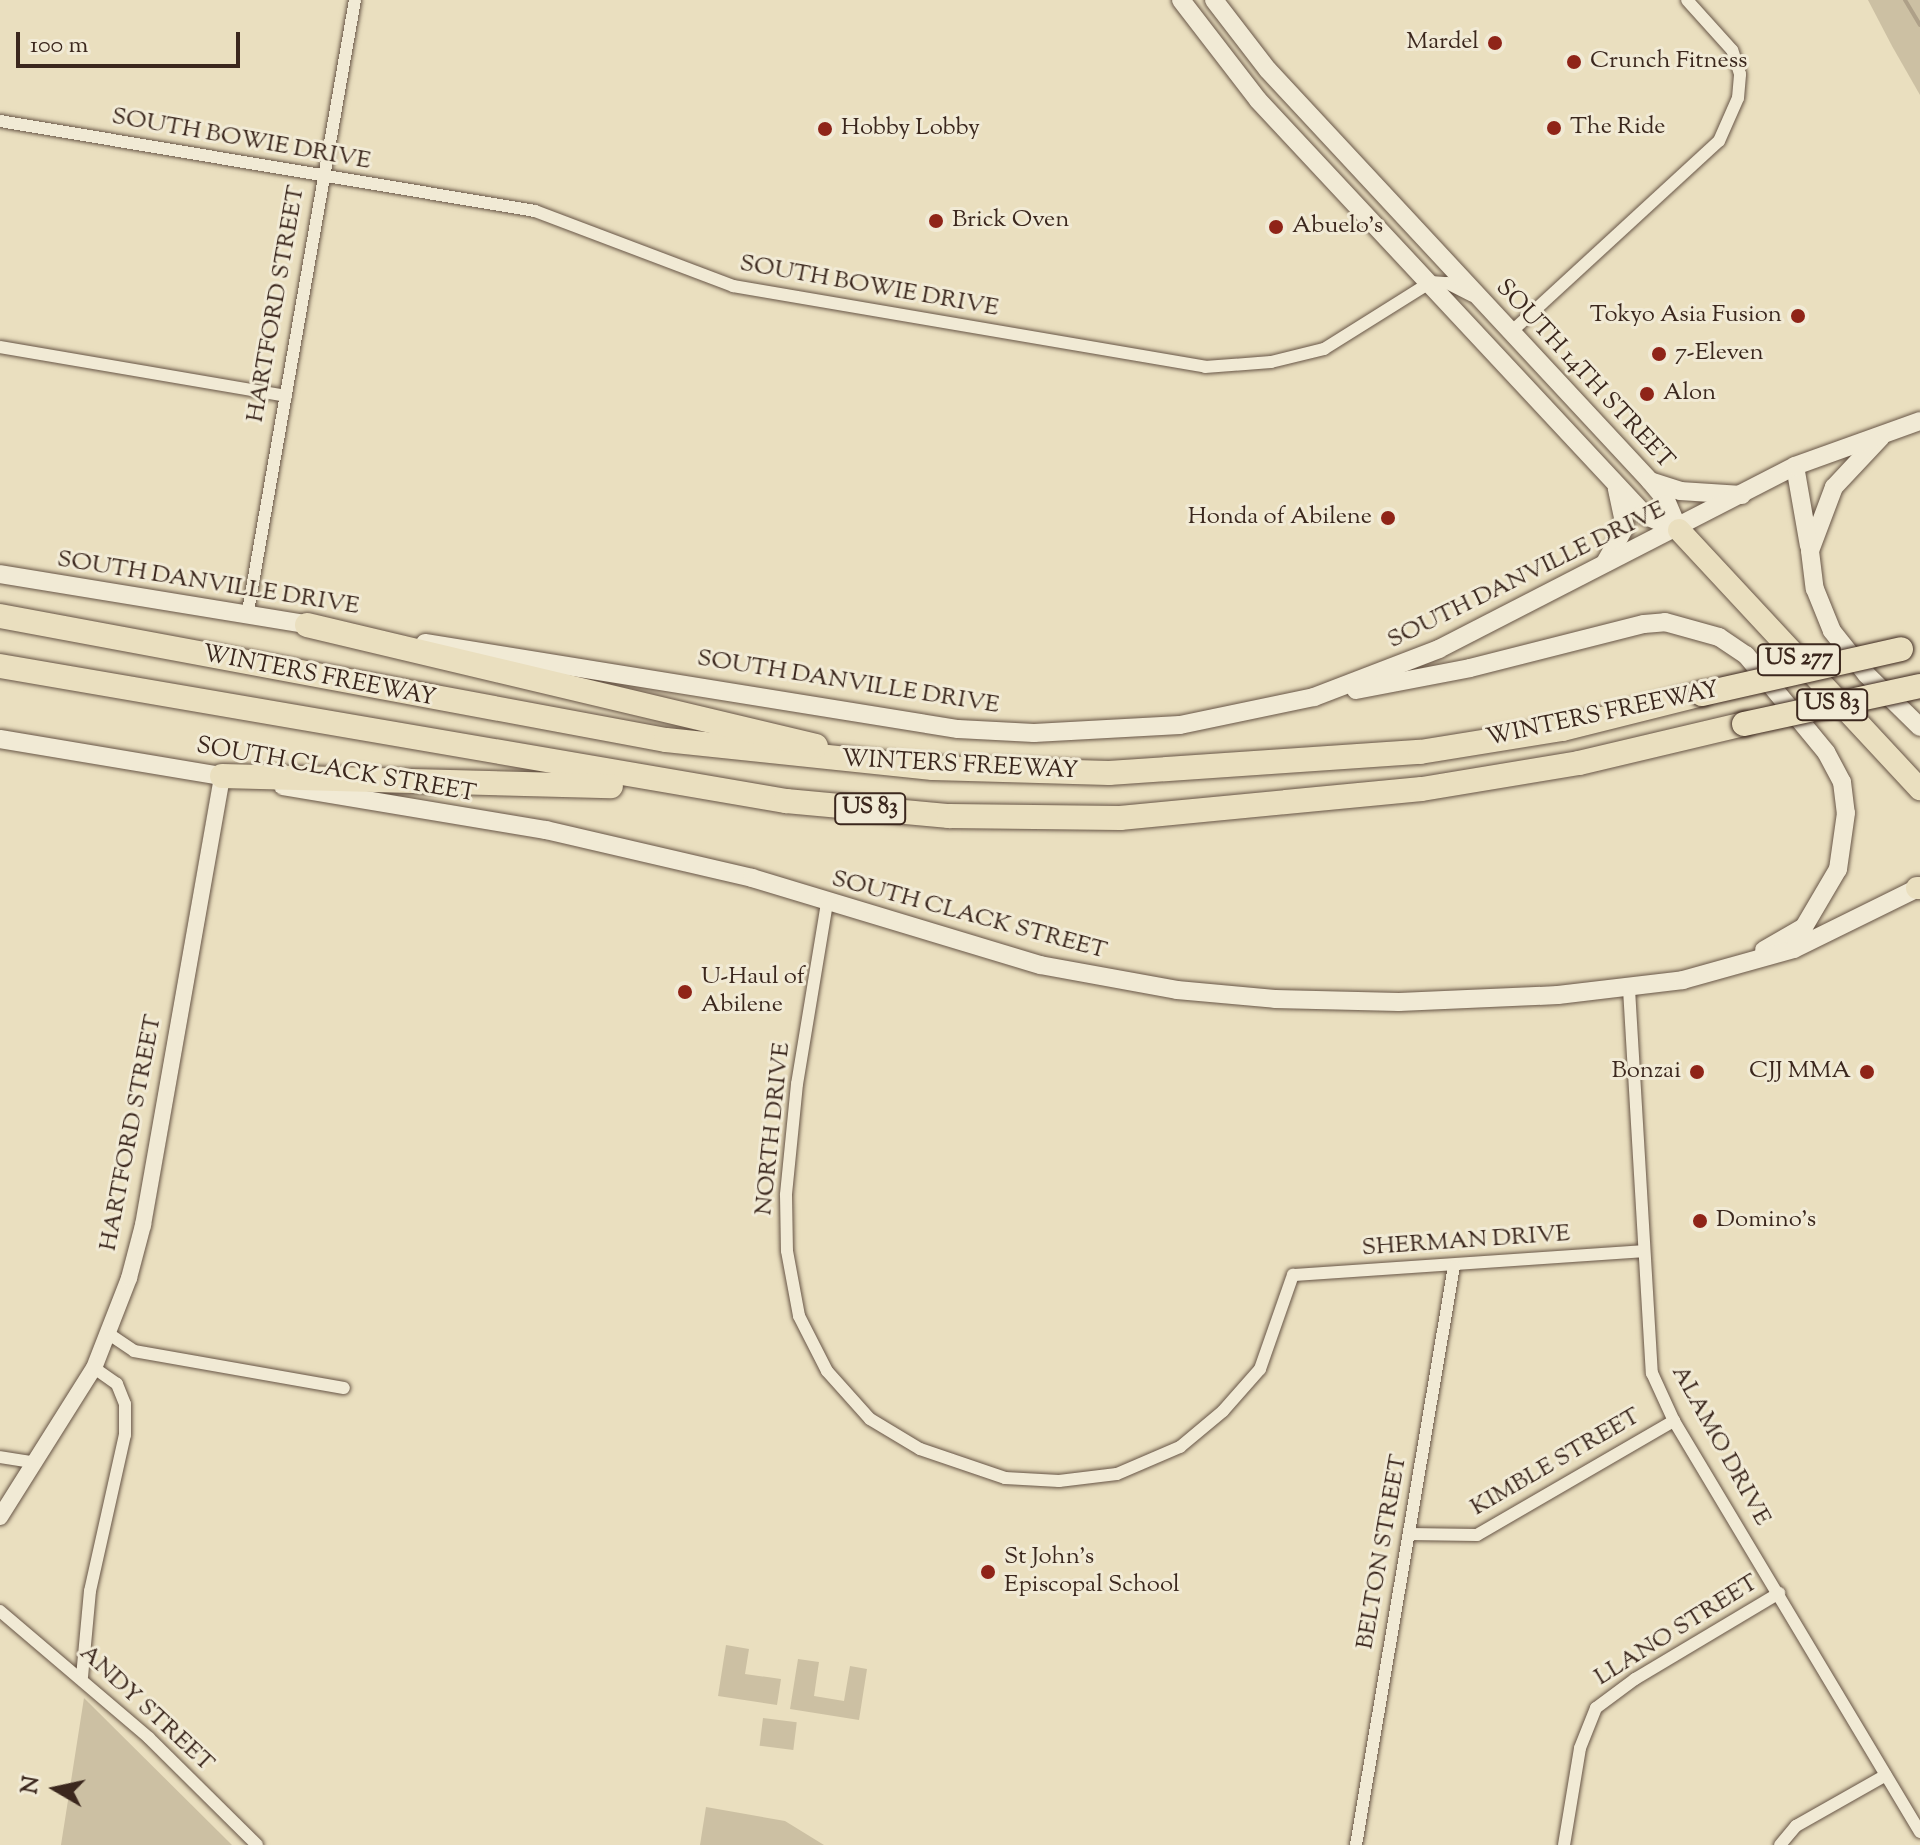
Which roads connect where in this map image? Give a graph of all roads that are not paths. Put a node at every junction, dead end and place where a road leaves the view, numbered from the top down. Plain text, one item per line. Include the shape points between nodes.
1 (355, 0) edge
2 (1181, 0) edge
3 (1214, 0) edge
4 (1687, 0) edge
5 (0, 121) edge
6 (322, 177) junction
7 (1431, 282) junction
8 (1483, 302) junction
9 (1511, 332) junction
10 (0, 347) edge
11 (286, 396) junction
12 (1920, 421) edge
13 (1886, 432) junction
14 (1795, 466) junction
15 (1614, 481) junction
16 (1650, 481) junction
17 (1742, 495) junction
18 (1679, 530) junction
19 (1810, 551) junction
20 (1603, 567) junction
21 (0, 574) edge
22 (0, 616) edge
23 (247, 617) junction
24 (307, 625) junction
25 (1910, 647) edge
26 (0, 666) edge
27 (1920, 686) edge
28 (1314, 697) junction
29 (1920, 727) edge
30 (0, 739) edge
31 (904, 765) junction
32 (222, 776) junction
33 (1920, 789) edge
34 (814, 804) junction
35 (1919, 888) edge
36 (827, 903) junction
37 (1737, 966) junction
38 (1629, 989) junction
39 (1643, 1251) junction
40 (1454, 1266) junction
41 (1293, 1275) joint
42 (109, 1334) junction
43 (94, 1368) junction
44 (344, 1388) dead end
45 (1674, 1421) junction
46 (0, 1457) edge
47 (36, 1463) junction
48 (0, 1517) edge
49 (1409, 1534) junction
50 (1779, 1593) junction
51 (0, 1611) edge
52 (82, 1677) junction
53 (1886, 1775) junction
54 (1920, 1832) edge
55 (257, 1845) edge
56 (1356, 1845) edge
57 (1564, 1845) edge
58 (1780, 1845) edge

1 - 6 street, HARTFORD STREET
2 - 7 main road, SOUTH 14TH STREET via 1258,100
3 - 8 main road, SOUTH 14TH STREET via 1268,70
4 - 9 street via 1732,50 1740,74 1738,98 1719,141
5 - 6 street, SOUTH BOWIE DRIVE
6 - 7 street, SOUTH BOWIE DRIVE via 535,211 733,286 1205,367 1271,362 1324,349
6 - 11 street, HARTFORD STREET
7 - 8 street via 1447,283
7 - 15 main road, SOUTH 14TH STREET
8 - 9 main road, SOUTH 14TH STREET
9 - 16 main road, SOUTH 14TH STREET
10 - 11 street
11 - 23 street, HARTFORD STREET
12 - 13 main road, SOUTH DANVILLE DRIVE
13 - 14 main road, SOUTH DANVILLE DRIVE
13 - 19 main road via 1834,487
14 - 17 main road, SOUTH DANVILLE DRIVE
14 - 19 main road
15 - 18 main road, SOUTH 14TH STREET via 1646,516
15 - 20 main road via 1625,527
16 - 17 main road via 1680,491
16 - 18 main road, SOUTH 14TH STREET via 1666,500
17 - 18 main road, SOUTH DANVILLE DRIVE
18 - 20 main road, SOUTH DANVILLE DRIVE
18 - 33 highway, US 277
19 - 29 main road via 1815,589 1832,631
20 - 28 main road, SOUTH DANVILLE DRIVE via 1439,649
21 - 23 main road, SOUTH DANVILLE DRIVE
22 - 31 highway, WINTERS FREEWAY / US 83 via 666,740
23 - 24 main road, SOUTH DANVILLE DRIVE
24 - 28 main road, SOUTH DANVILLE DRIVE via 958,729 1104,732 1180,725
24 - 31 highway
25 - 31 highway, WINTERS FREEWAY / US 83, bridge via 1562,729 1420,752 1109,773
26 - 34 highway, WINTERS FREEWAY / US 83
27 - 34 highway, WINTERS FREEWAY / US 83, bridge via 1579,763 1422,789 1120,818 949,816
28 - 37 main road via 1470,668 1644,624 1665,622 1719,637 1746,655 1826,752 1842,782 1846,813 1838,869 1822,902 1804,927
30 - 32 main road, SOUTH CLACK STREET
32 - 34 highway via 600,785
32 - 36 main road, SOUTH CLACK STREET via 546,830 752,878
32 - 42 street, HARTFORD STREET via 143,1225
35 - 37 main road, SOUTH CLACK STREET via 1794,949
36 - 38 main road, SOUTH CLACK STREET via 1040,965 1177,990 1399,1002
36 - 41 street, NORTH DRIVE via 797,1084 786,1195 787,1251 806,1330 827,1371 870,1419 920,1449 1005,1478 1059,1481 1117,1474 1180,1447 1223,1411 1260,1369
37 - 38 main road, SOUTH CLACK STREET
38 - 39 street, ALAMO DRIVE
39 - 40 street, SHERMAN DRIVE
39 - 45 street, ALAMO DRIVE via 1647,1350
40 - 41 street, SHERMAN DRIVE
40 - 49 street, BELTON STREET
42 - 43 street, HARTFORD STREET
42 - 44 street via 134,1351
43 - 47 street, HARTFORD STREET
43 - 52 street via 117,1384 125,1404 125,1435 90,1591
45 - 49 street, KIMBLE STREET via 1477,1535
45 - 50 street, ALAMO DRIVE
46 - 47 street
47 - 48 street, HARTFORD STREET
49 - 56 street, BELTON STREET
50 - 53 street, ALAMO DRIVE
50 - 57 street, LLANO STREET via 1596,1708 1580,1748
51 - 52 street, ANDY STREET
52 - 55 street, ANDY STREET
53 - 54 street, ALAMO DRIVE
53 - 58 street via 1796,1826

